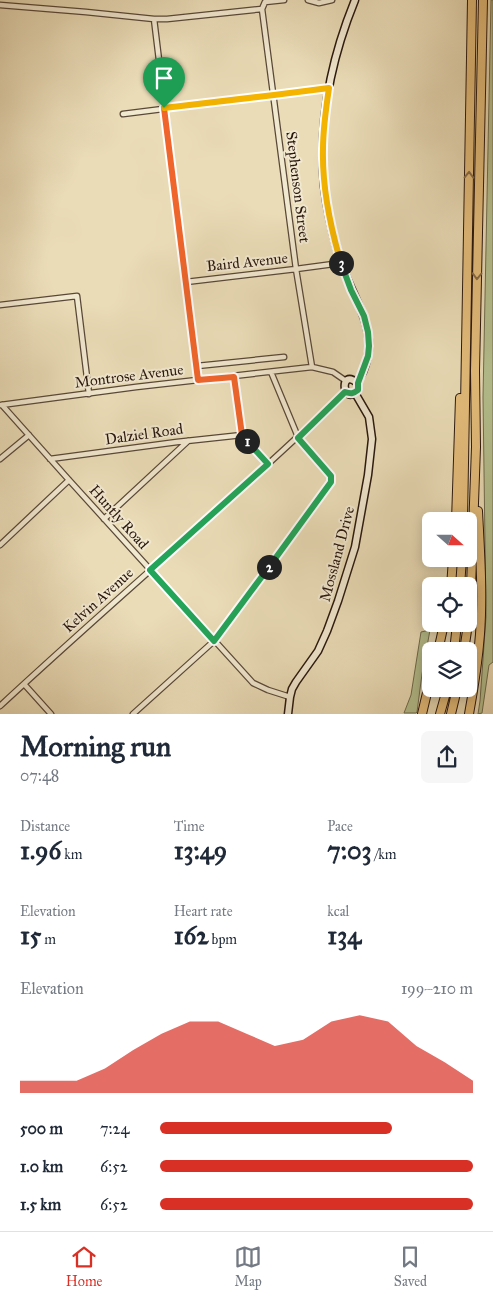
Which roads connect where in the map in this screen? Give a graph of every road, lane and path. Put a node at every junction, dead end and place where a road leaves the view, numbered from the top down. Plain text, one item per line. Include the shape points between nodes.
1 (284, 0) edge
2 (308, 0) edge
3 (332, 0) edge
4 (355, 0) edge
5 (472, 0) edge
6 (483, 0) edge
7 (0, 5) edge
8 (262, 10) junction
9 (154, 19) junction
10 (329, 88) junction
11 (274, 95) junction
12 (164, 108) junction
13 (123, 114) dead end
14 (468, 207) junction
15 (341, 263) junction
16 (296, 269) junction
17 (186, 282) junction
18 (0, 305) edge
19 (284, 357) dead end
20 (196, 366) junction
21 (312, 367) junction
22 (271, 372) junction
23 (234, 377) junction
24 (198, 380) junction
25 (346, 381) junction
26 (358, 383) junction
27 (345, 392) junction
28 (355, 393) junction
29 (90, 394) junction
30 (1, 405) edge
31 (29, 435) junction
32 (242, 435) junction
33 (298, 438) junction
34 (188, 441) junction
35 (476, 447) junction
36 (0, 459) edge
37 (50, 459) junction
38 (268, 464) junction
39 (69, 480) junction
40 (456, 512) edge
41 (463, 512) edge
42 (104, 519) junction
43 (0, 544) edge
44 (150, 570) junction
45 (471, 577) edge
46 (214, 641) junction
47 (24, 684) junction
48 (290, 697) junction
49 (426, 697) edge
50 (445, 697) edge
51 (455, 697) edge
52 (0, 706) edge
53 (52, 714) edge
54 (133, 714) edge
55 (288, 714) edge
56 (422, 714) edge
57 (440, 714) edge
58 (451, 714) edge
59 (469, 714) edge

1 - 8 street via 265,2
2 - 3 street via 319,3
4 - 10 street via 335,57
14 -> 5 highway
6 -> 35 highway
7 - 9 street
8 - 9 street
8 - 11 street, Stephenson Street
9 - 12 street
10 - 11 street
10 - 15 street via 323,148 324,176 328,211
11 - 12 street
11 - 16 street, Stephenson Street
12 - 13 street
12 - 17 street
14 - 40 highway
14 - 41 highway
15 - 16 street, Baird Avenue
15 - 26 street via 368,332 368,356
16 - 17 street, Baird Avenue
16 - 21 street, Stephenson Street
17 - 20 street
18 - 29 street via 77,296
19 - 20 street
20 - 24 street
21 - 22 street, Montrose Avenue
21 - 25 street, Montrose Avenue via 333,372
22 - 23 street, Montrose Avenue
22 - 33 street
23 - 24 street, Montrose Avenue
23 - 32 street
24 - 29 street, Montrose Avenue
25 - 26 street
25 - 27 street
26 - 28 street
27 - 28 street
27 - 33 street, Kelvin Avenue
28 - 48 street, Mossland Drive via 369,417 372,439 355,546 327,631
29 - 30 street, Montrose Avenue
30 - 31 street, Huntly Road
31 - 36 street
31 - 37 street, Huntly Road
32 - 34 street, Dalziel Road
32 - 38 street
33 - 38 street, Kelvin Avenue
33 - 46 street via 331,476 331,482
34 - 37 street, Dalziel Road
34 - 42 street
35 - 45 highway
35 - 59 highway via 481,610
37 - 39 street, Huntly Road
38 - 44 street, Kelvin Avenue
39 - 42 street, Huntly Road
39 - 43 street
42 - 44 street, Huntly Road
44 - 46 street, Huntly Road
44 - 47 street, Kelvin Avenue
46 - 48 street, Huntly Road via 253,683
46 - 54 street
47 - 52 street, Kelvin Avenue
47 - 53 street
48 - 55 street, Mossland Drive
49 - 56 highway
50 - 57 highway
51 - 58 highway

